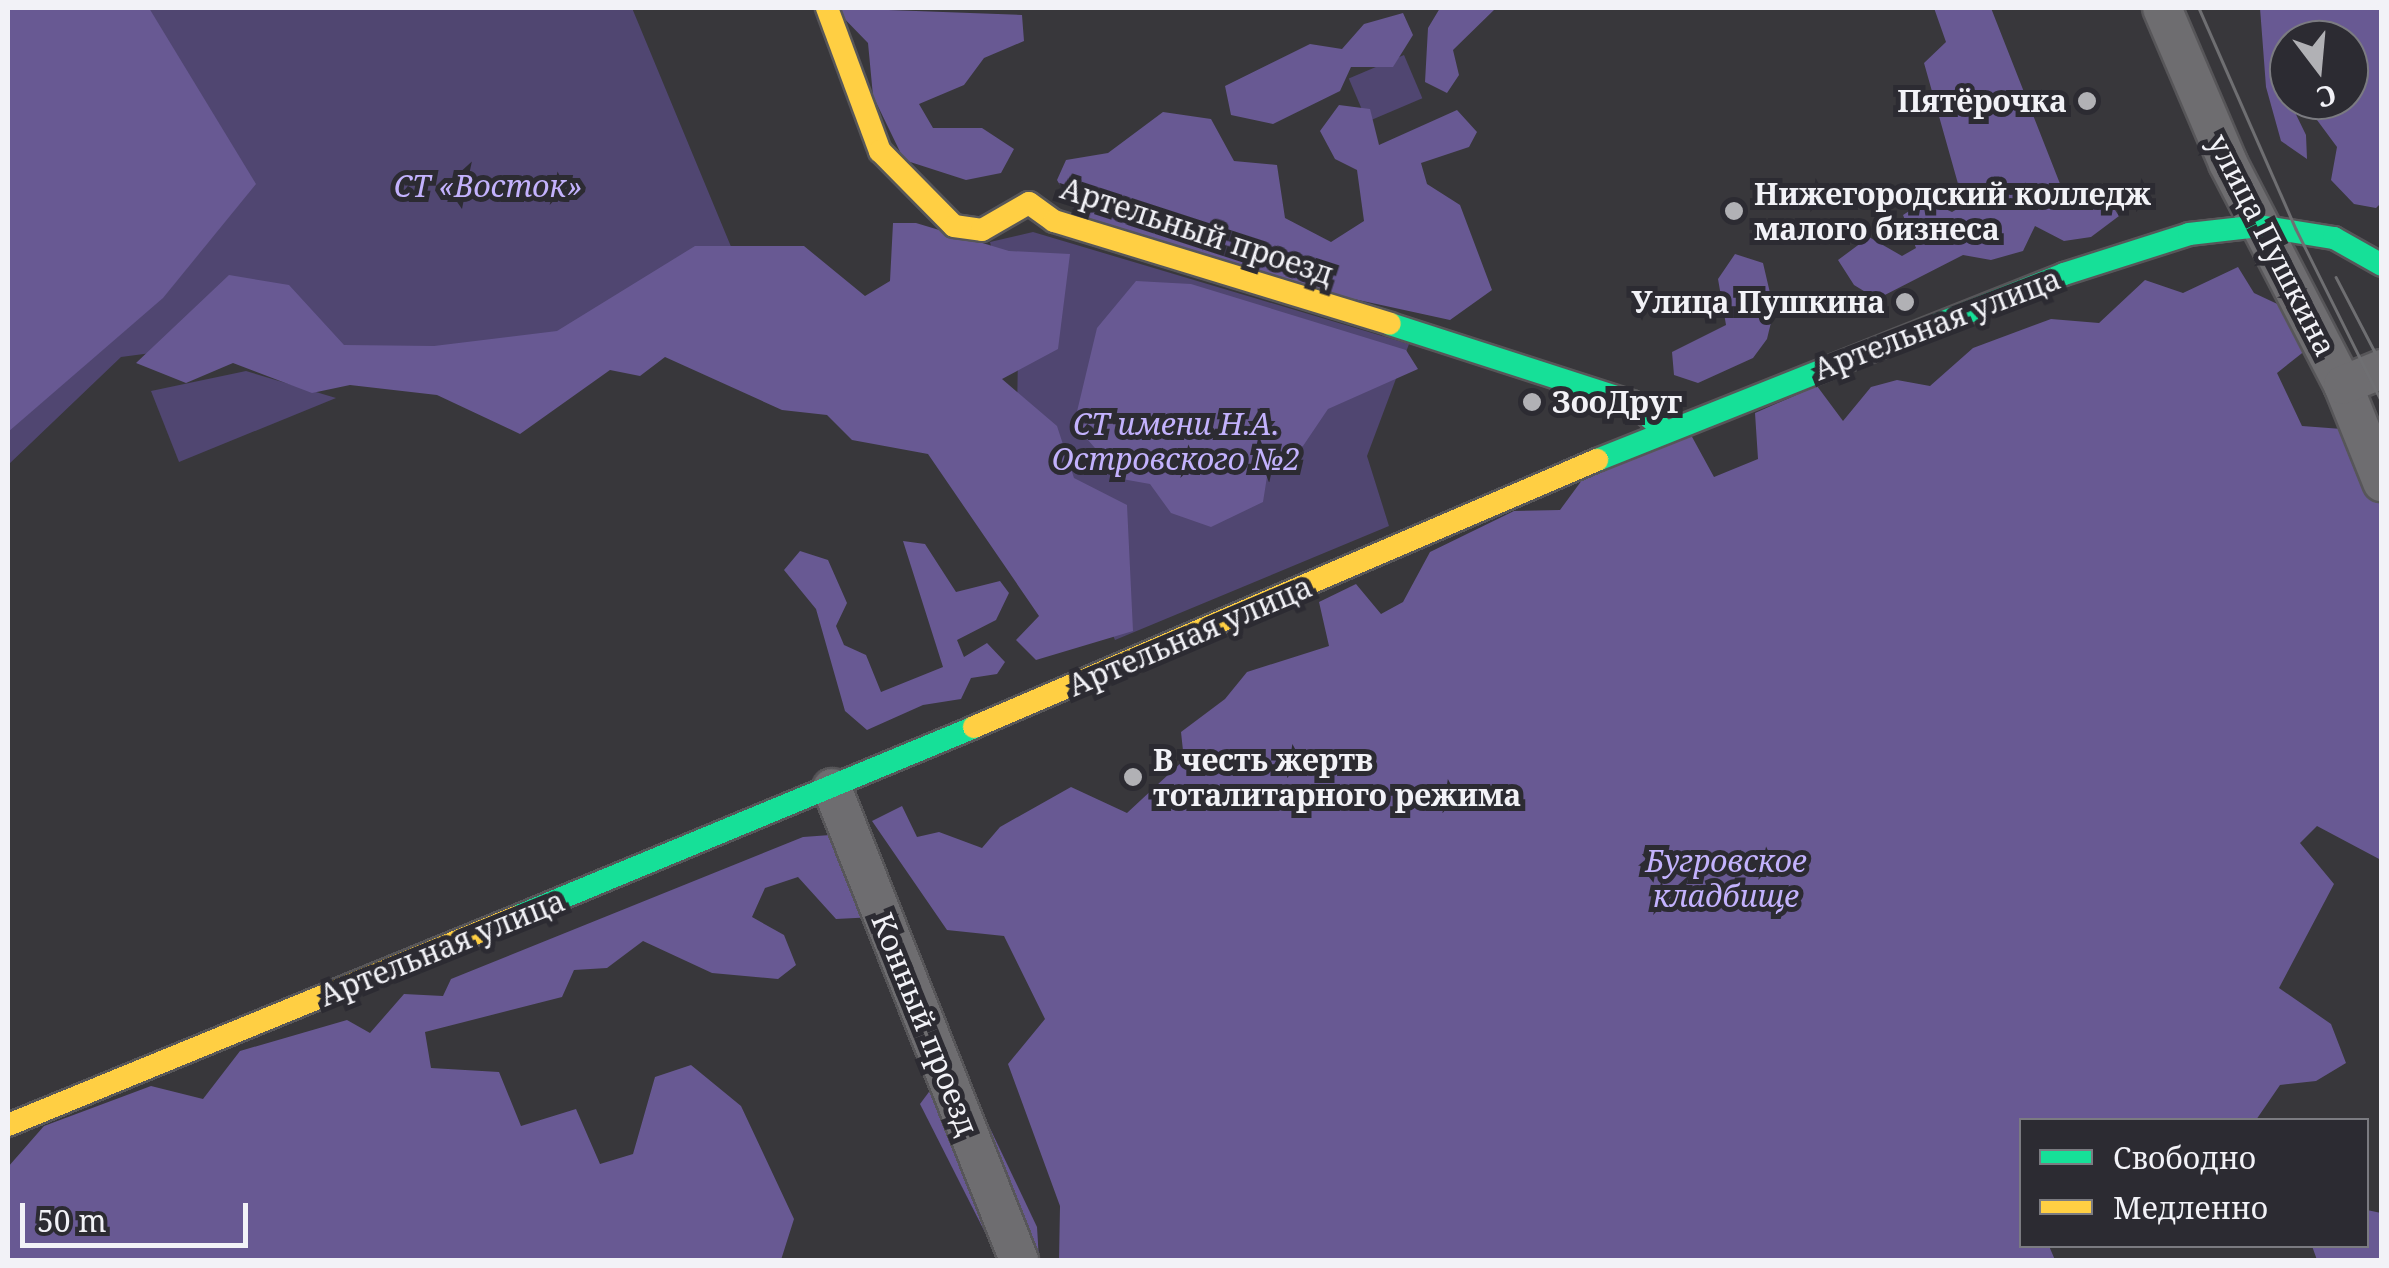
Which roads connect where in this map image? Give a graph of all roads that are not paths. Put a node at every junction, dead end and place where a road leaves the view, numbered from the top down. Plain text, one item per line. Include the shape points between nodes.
1 (827, 8) edge
2 (2162, 8) edge
3 (2259, 226) junction
4 (2382, 265) edge
5 (2382, 369) edge
6 (2343, 385) junction
7 (1665, 431) junction
8 (2382, 482) edge
9 (832, 788) junction
10 (8, 1124) edge
11 (1020, 1260) edge

1 - 7 street, Артельный проезд via 880,150 954,226 982,230 1029,203 1054,222 1578,381 1632,402
2 - 3 street, улица Пушкина
3 - 4 street, Артельная улица via 2334,238
3 - 6 street, улица Пушкина
3 - 7 street, Артельная улица via 2189,234 2064,274
5 - 6 street
6 - 8 street, улица Пушкина
7 - 9 street, Артельная улица
9 - 10 street, Артельная улица
9 - 11 street, Конный проезд

